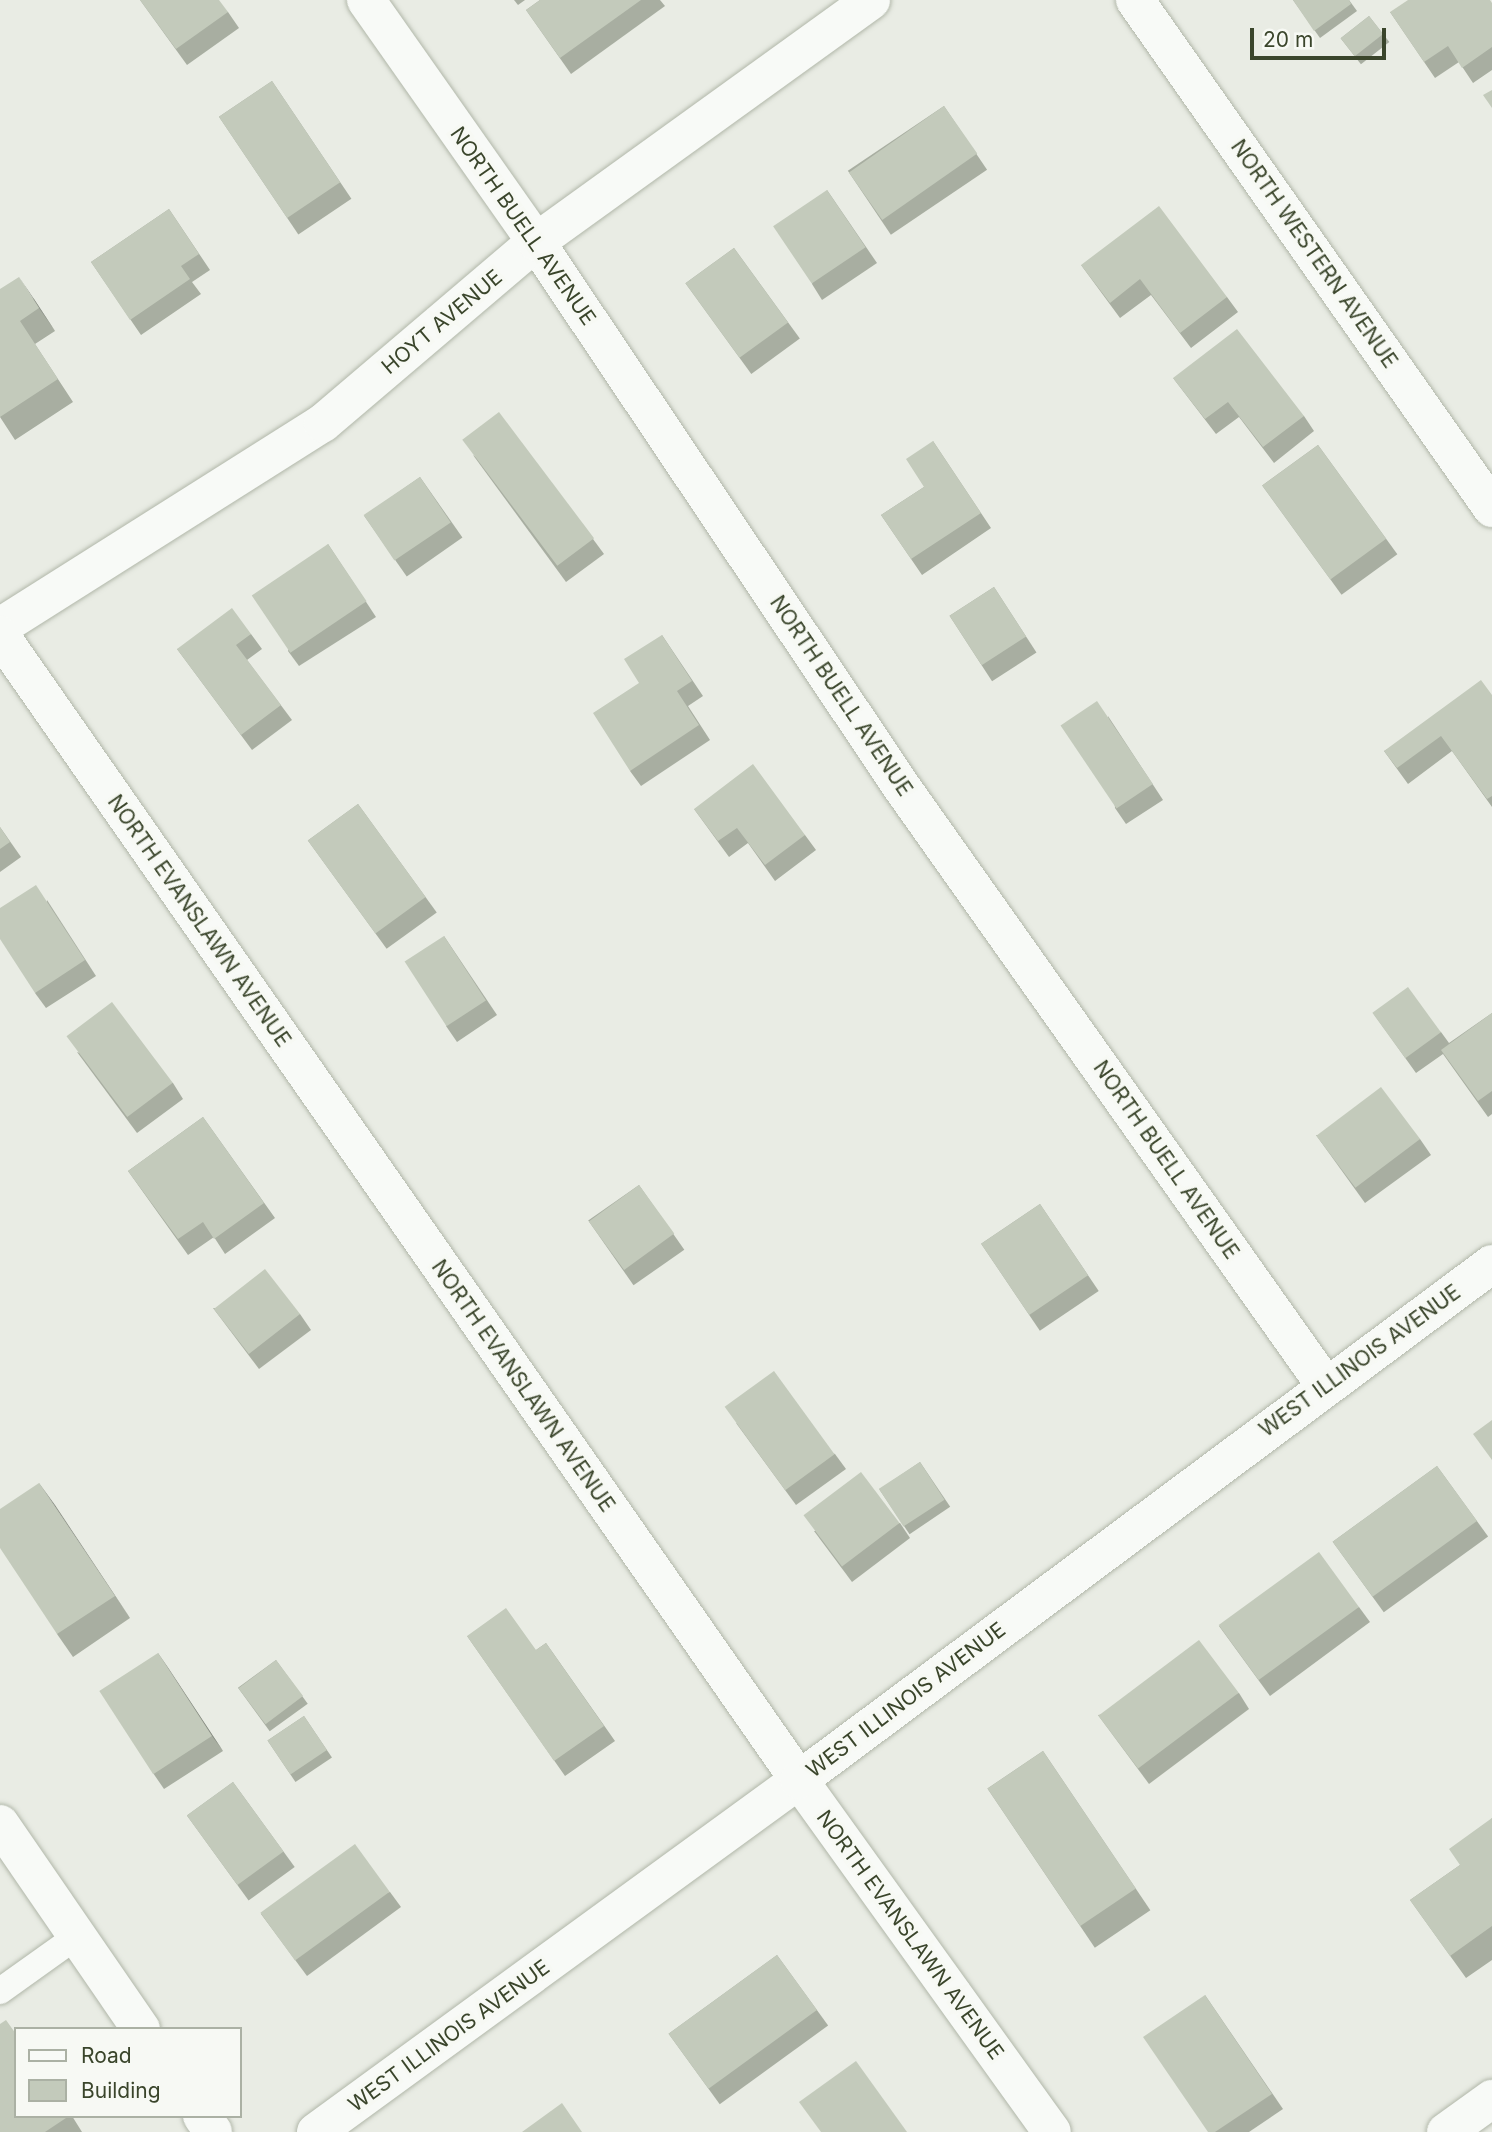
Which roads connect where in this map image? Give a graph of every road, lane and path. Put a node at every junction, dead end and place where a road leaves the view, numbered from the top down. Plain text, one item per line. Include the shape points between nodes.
1 (366, 0) edge
2 (871, 0) edge
3 (1135, 0) edge
4 (536, 242) junction
5 (1492, 508) edge
6 (0, 627) edge
7 (0, 635) edge
8 (1492, 1264) edge
9 (1325, 1385) junction
10 (799, 1780) junction
11 (0, 1824) edge
12 (77, 1937) junction
13 (0, 1991) edge
14 (140, 2027) edge
15 (1492, 2099) edge
16 (316, 2132) edge
17 (1052, 2132) edge
18 (1447, 2132) edge

1 - 4 street, NORTH BUELL AVENUE
2 - 4 street, HOYT AVENUE
3 - 5 street, NORTH WESTERN AVENUE
4 - 6 street, HOYT AVENUE via 323,423
4 - 9 street, NORTH BUELL AVENUE via 903,789
7 - 10 street, NORTH EVANSLAWN AVENUE
8 - 9 street, WEST ILLINOIS AVENUE
9 - 10 street, WEST ILLINOIS AVENUE
10 - 16 street, WEST ILLINOIS AVENUE
10 - 17 street, NORTH EVANSLAWN AVENUE
11 - 12 street
12 - 13 lane
12 - 14 street
15 - 18 street

